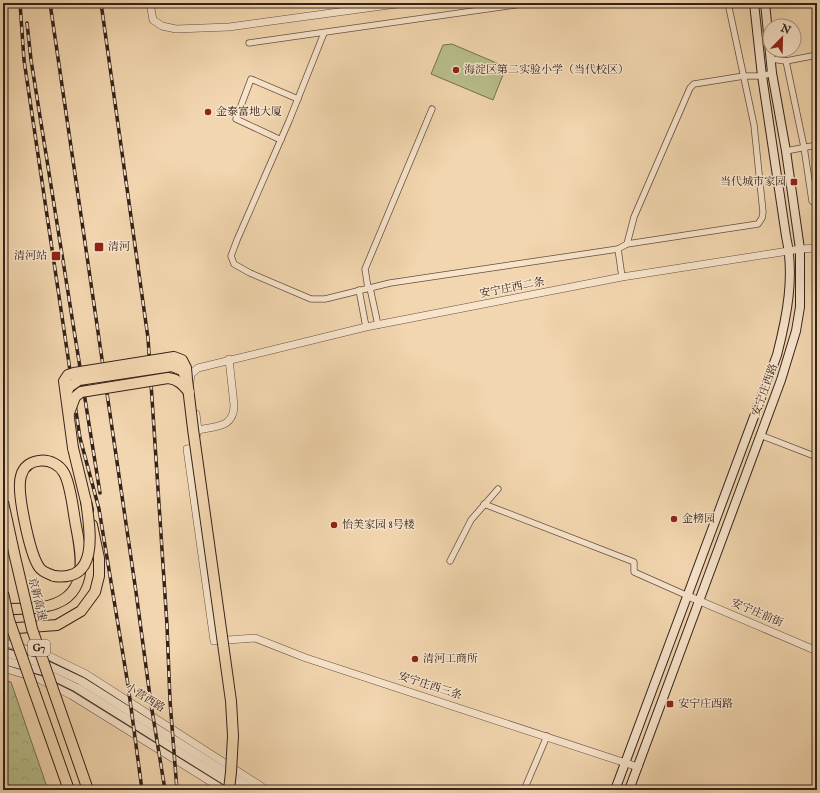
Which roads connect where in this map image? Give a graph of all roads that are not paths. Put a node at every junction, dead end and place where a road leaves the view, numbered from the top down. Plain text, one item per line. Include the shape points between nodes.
1 (150, 3) edge
2 (404, 3) edge
3 (529, 3) edge
4 (728, 3) edge
5 (754, 3) edge
6 (765, 3) edge
7 (324, 33) junction
8 (249, 43) dead end
9 (817, 55) edge
10 (771, 59) junction
11 (786, 61) junction
12 (772, 73) junction
13 (744, 76) junction
14 (762, 76) junction
15 (298, 99) junction
16 (432, 109) dead end
17 (281, 140) junction
18 (817, 145) edge
19 (804, 147) junction
20 (786, 151) junction
21 (817, 205) edge
22 (626, 244) junction
23 (800, 248) junction
24 (817, 248) edge
25 (618, 249) junction
26 (789, 250) junction
27 (622, 277) junction
28 (369, 288) junction
29 (359, 290) junction
30 (378, 325) junction
31 (366, 327) junction
32 (229, 359) junction
33 (189, 392) junction
34 (68, 415) junction
35 (198, 430) junction
36 (760, 435) junction
37 (817, 457) edge
38 (498, 489) dead end
39 (86, 501) junction
40 (3, 502) edge
41 (484, 504) junction
42 (450, 561) dead end
43 (3, 592) edge
44 (688, 596) junction
45 (699, 600) junction
46 (3, 605) edge
47 (3, 609) edge
48 (6, 623) edge
49 (3, 642) edge
50 (817, 651) edge
51 (3, 652) edge
52 (3, 660) edge
53 (3, 668) edge
54 (547, 736) junction
55 (625, 762) junction
56 (638, 767) junction
57 (69, 790) edge
58 (88, 790) edge
59 (224, 790) edge
60 (229, 790) edge
61 (240, 790) edge
62 (254, 790) edge
63 (267, 790) edge
64 (524, 790) edge
65 (615, 790) edge
66 (629, 790) edge

1 - 2 street via 153,20 162,26 176,29 229,27
3 - 7 street
4 - 13 street
5 - 14 main road, 安宁庄西路
6 - 10 main road, 安宁庄西路
7 - 8 street
7 - 15 street
9 - 11 street
10 - 11 street
10 - 12 main road, 安宁庄西路
11 - 19 street
12 - 14 street
12 - 20 main road, 安宁庄西路
13 - 14 street
13 - 22 street via 694,84 690,88 634,217
13 - 22 street via 754,125 763,212 758,224
14 - 26 main road, 安宁庄西路
15 - 17 street
15 - 17 street via 251,79 236,119
16 - 28 street via 365,270
17 - 29 street via 237,240 232,261 250,272 311,298 326,299
18 - 19 street
19 - 20 street
19 - 21 street via 812,201
20 - 23 main road, 安宁庄西路
22 - 25 street
23 - 24 street, 安宁庄西二条
23 - 26 street, 安宁庄西二条
23 - 36 main road, 安宁庄西路 via 800,307 796,331
25 - 27 street
25 - 28 street
26 - 27 street, 安宁庄西二条
26 - 44 main road, 安宁庄西路 via 789,302 777,355
27 - 30 street, 安宁庄西二条
28 - 29 street
28 - 30 street
29 - 31 street
30 - 31 street, 安宁庄西二条
31 - 32 street, 安宁庄西二条
32 - 35 street via 234,405 232,419 227,423
32 - 35 street, 安宁庄西二条 via 198,368 191,374
33 - 34 highway, bridge via 179,381 168,378 81,392 75,397
33 - 34 highway, bridge via 186,368 182,360 174,357 74,373 64,381
33 - 60 highway, bridge via 231,701 234,736
34 - 39 highway, bridge
35 - 54 street, 安宁庄西三条 via 193,448 187,449 214,641 254,638 306,658
36 - 37 street
36 - 45 main road, 安宁庄西路
38 - 41 street
39 - 47 highway, bridge via 90,546 85,565 76,573 70,576 54,576 40,569 32,554 19,489 24,470 41,460 55,463 61,468 67,481 82,558 79,578 72,594 56,604 42,608
39 - 48 highway, bridge via 99,558 99,576 90,601 81,611 57,625 17,628
40 - 58 highway, 京新高速 / G7, bridge via 32,629
41 - 42 street via 471,520
41 - 44 street via 634,562 634,572
43 - 48 highway, G7, bridge
44 - 45 street, 安宁庄前街
44 - 55 main road, 安宁庄西路
45 - 50 street, 安宁庄前街
45 - 56 main road, 安宁庄西路
46 - 48 highway, bridge
48 - 57 highway, G7, bridge
49 - 63 street, 小营西路 via 48,656 86,674
51 - 62 main road, 小营西路 via 45,664 81,681
52 - 61 main road via 42,671 77,688
53 - 59 street via 39,679 71,695
54 - 55 street, 安宁庄西三条
54 - 64 street
55 - 56 street, 安宁庄西三条
55 - 65 main road, 安宁庄西路
56 - 66 main road, 安宁庄西路

